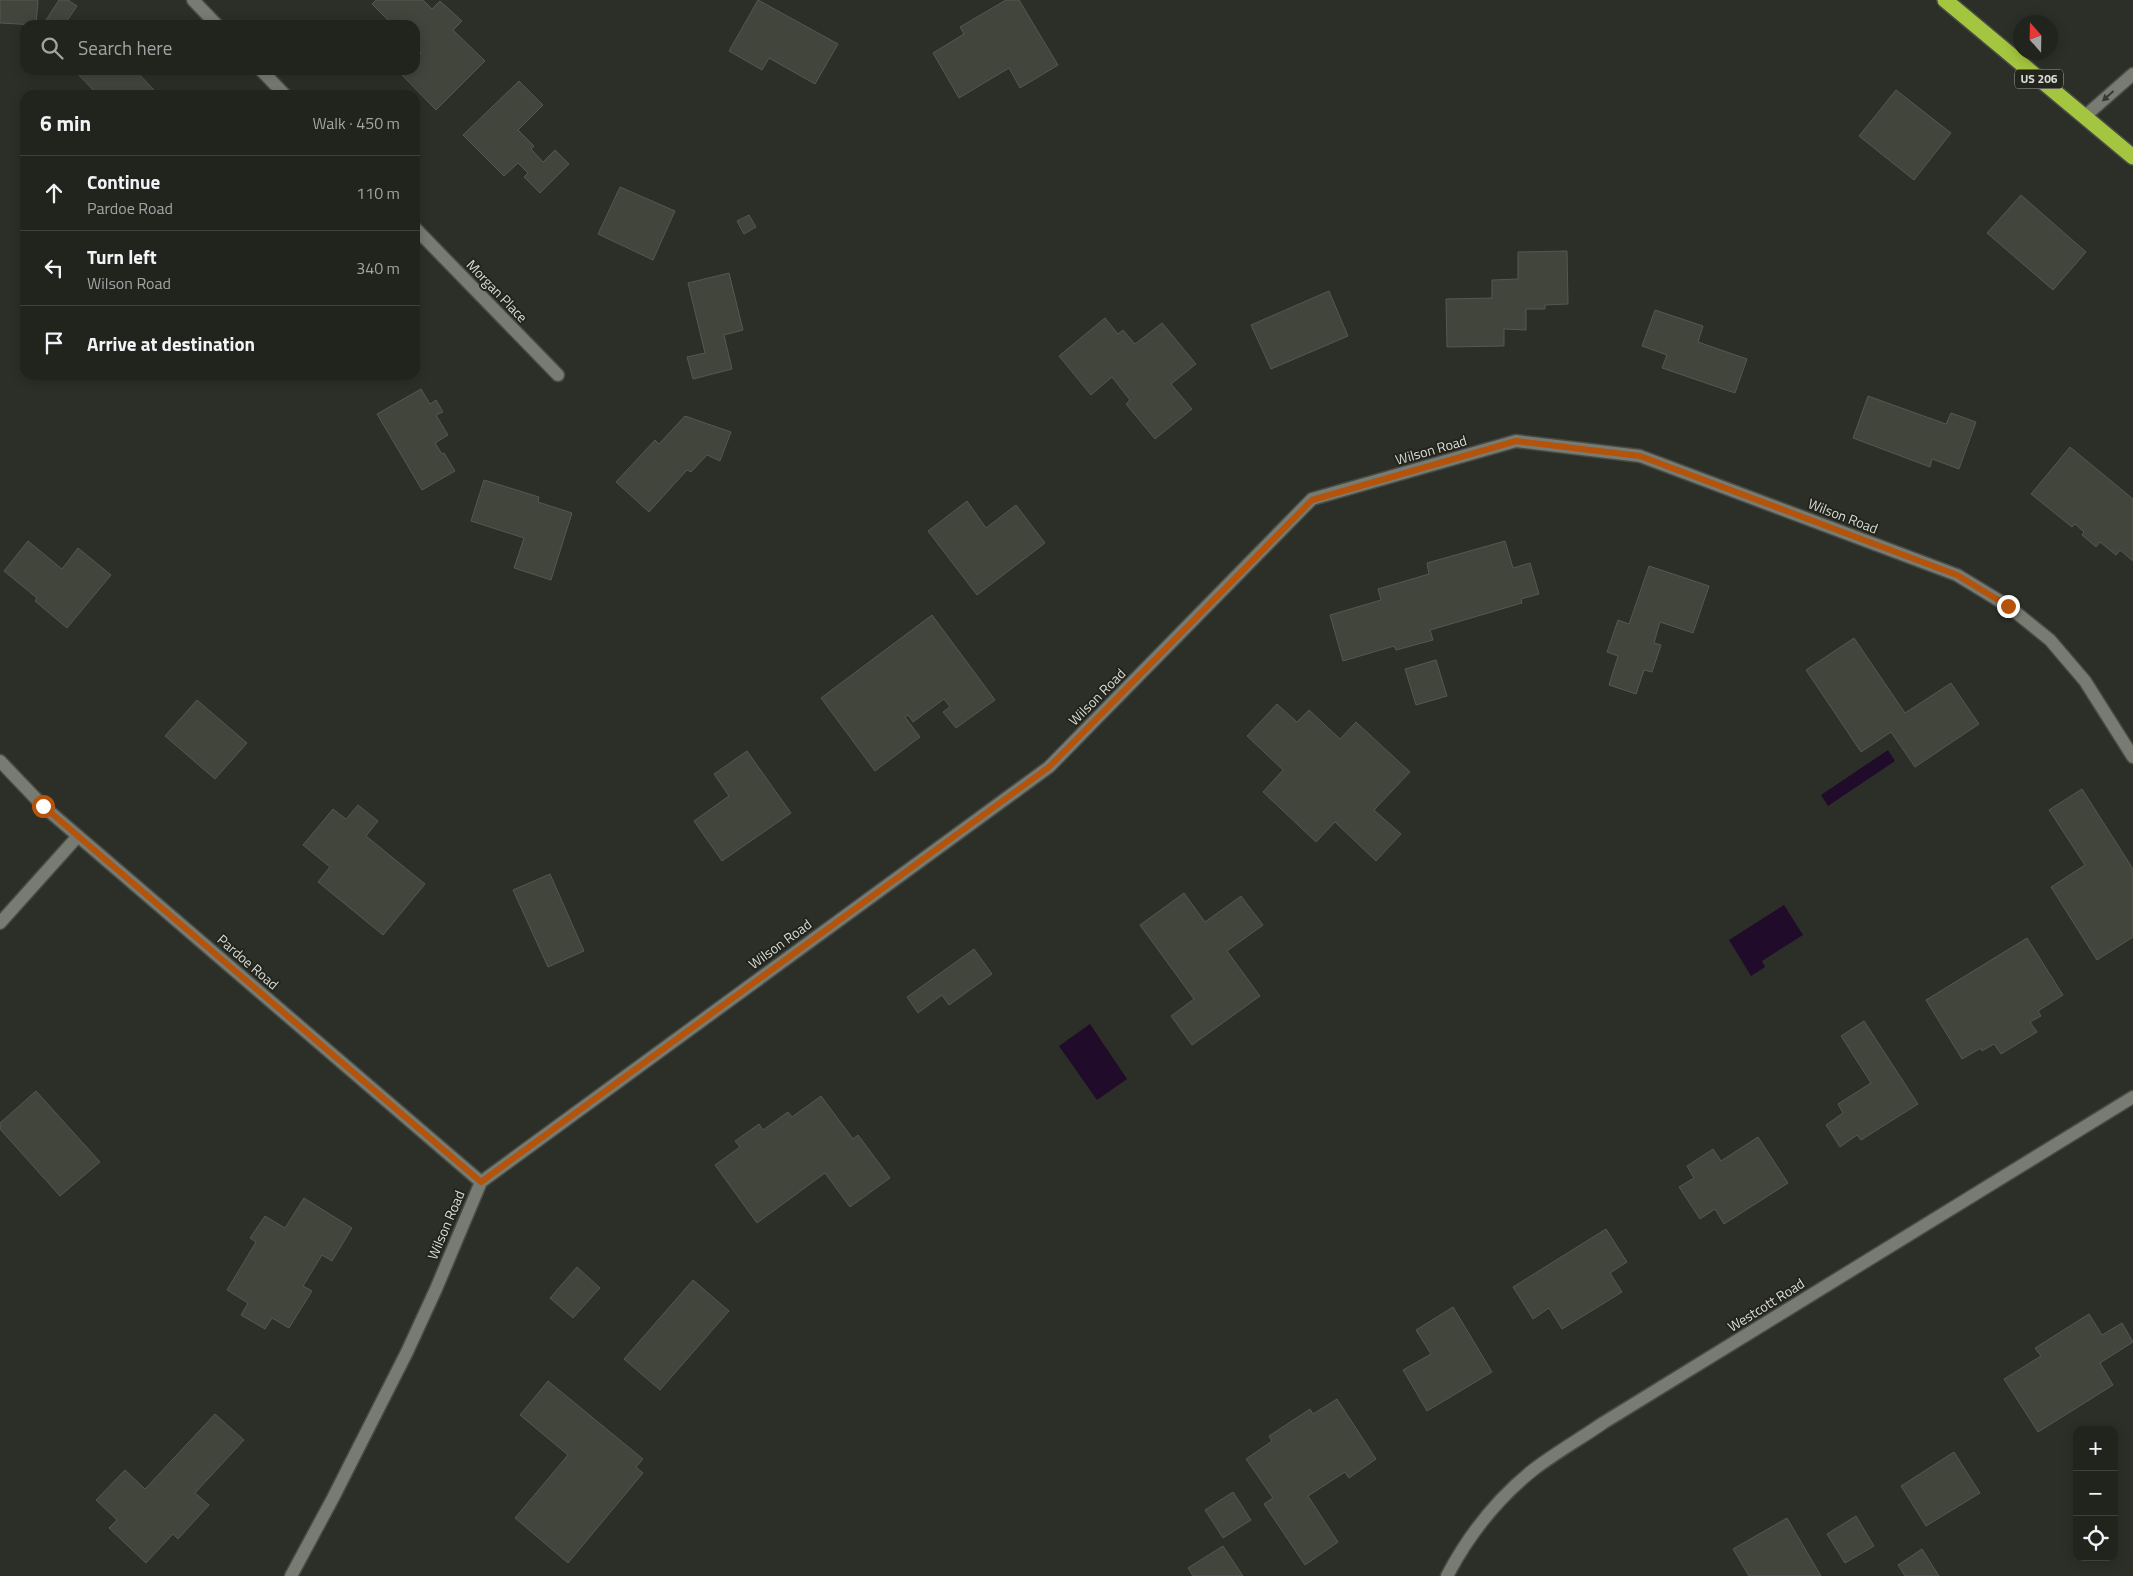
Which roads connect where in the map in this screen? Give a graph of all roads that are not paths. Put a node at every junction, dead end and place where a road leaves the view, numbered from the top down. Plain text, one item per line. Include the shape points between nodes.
1 (193, 0) edge
2 (1945, 0) edge
3 (212, 20) edge
4 (2133, 74) edge
5 (266, 75) edge
6 (280, 90) edge
7 (2084, 118) junction
8 (2133, 157) edge
9 (420, 233) edge
10 (558, 375) dead end
11 (2133, 757) edge
12 (0, 761) edge
13 (78, 836) junction
14 (0, 923) edge
15 (2133, 1097) edge
16 (481, 1182) junction
17 (291, 1576) edge
18 (1447, 1576) edge

1 - 3 street
2 - 7 highway, US 206
4 -> 7 street
5 - 6 street
7 - 8 highway, US 206
9 - 10 street, Morgan Place
11 - 16 street, Wilson Road via 2085,681 2050,640 2008,606 1957,575 1640,456 1516,441 1312,500 1049,767
12 - 13 street, Pardoe Road via 43,806
13 - 14 street
13 - 16 street, Pardoe Road
15 - 18 street, Westcott Road via 1603,1423 1533,1470 1490,1512
16 - 17 street, Wilson Road via 406,1352

